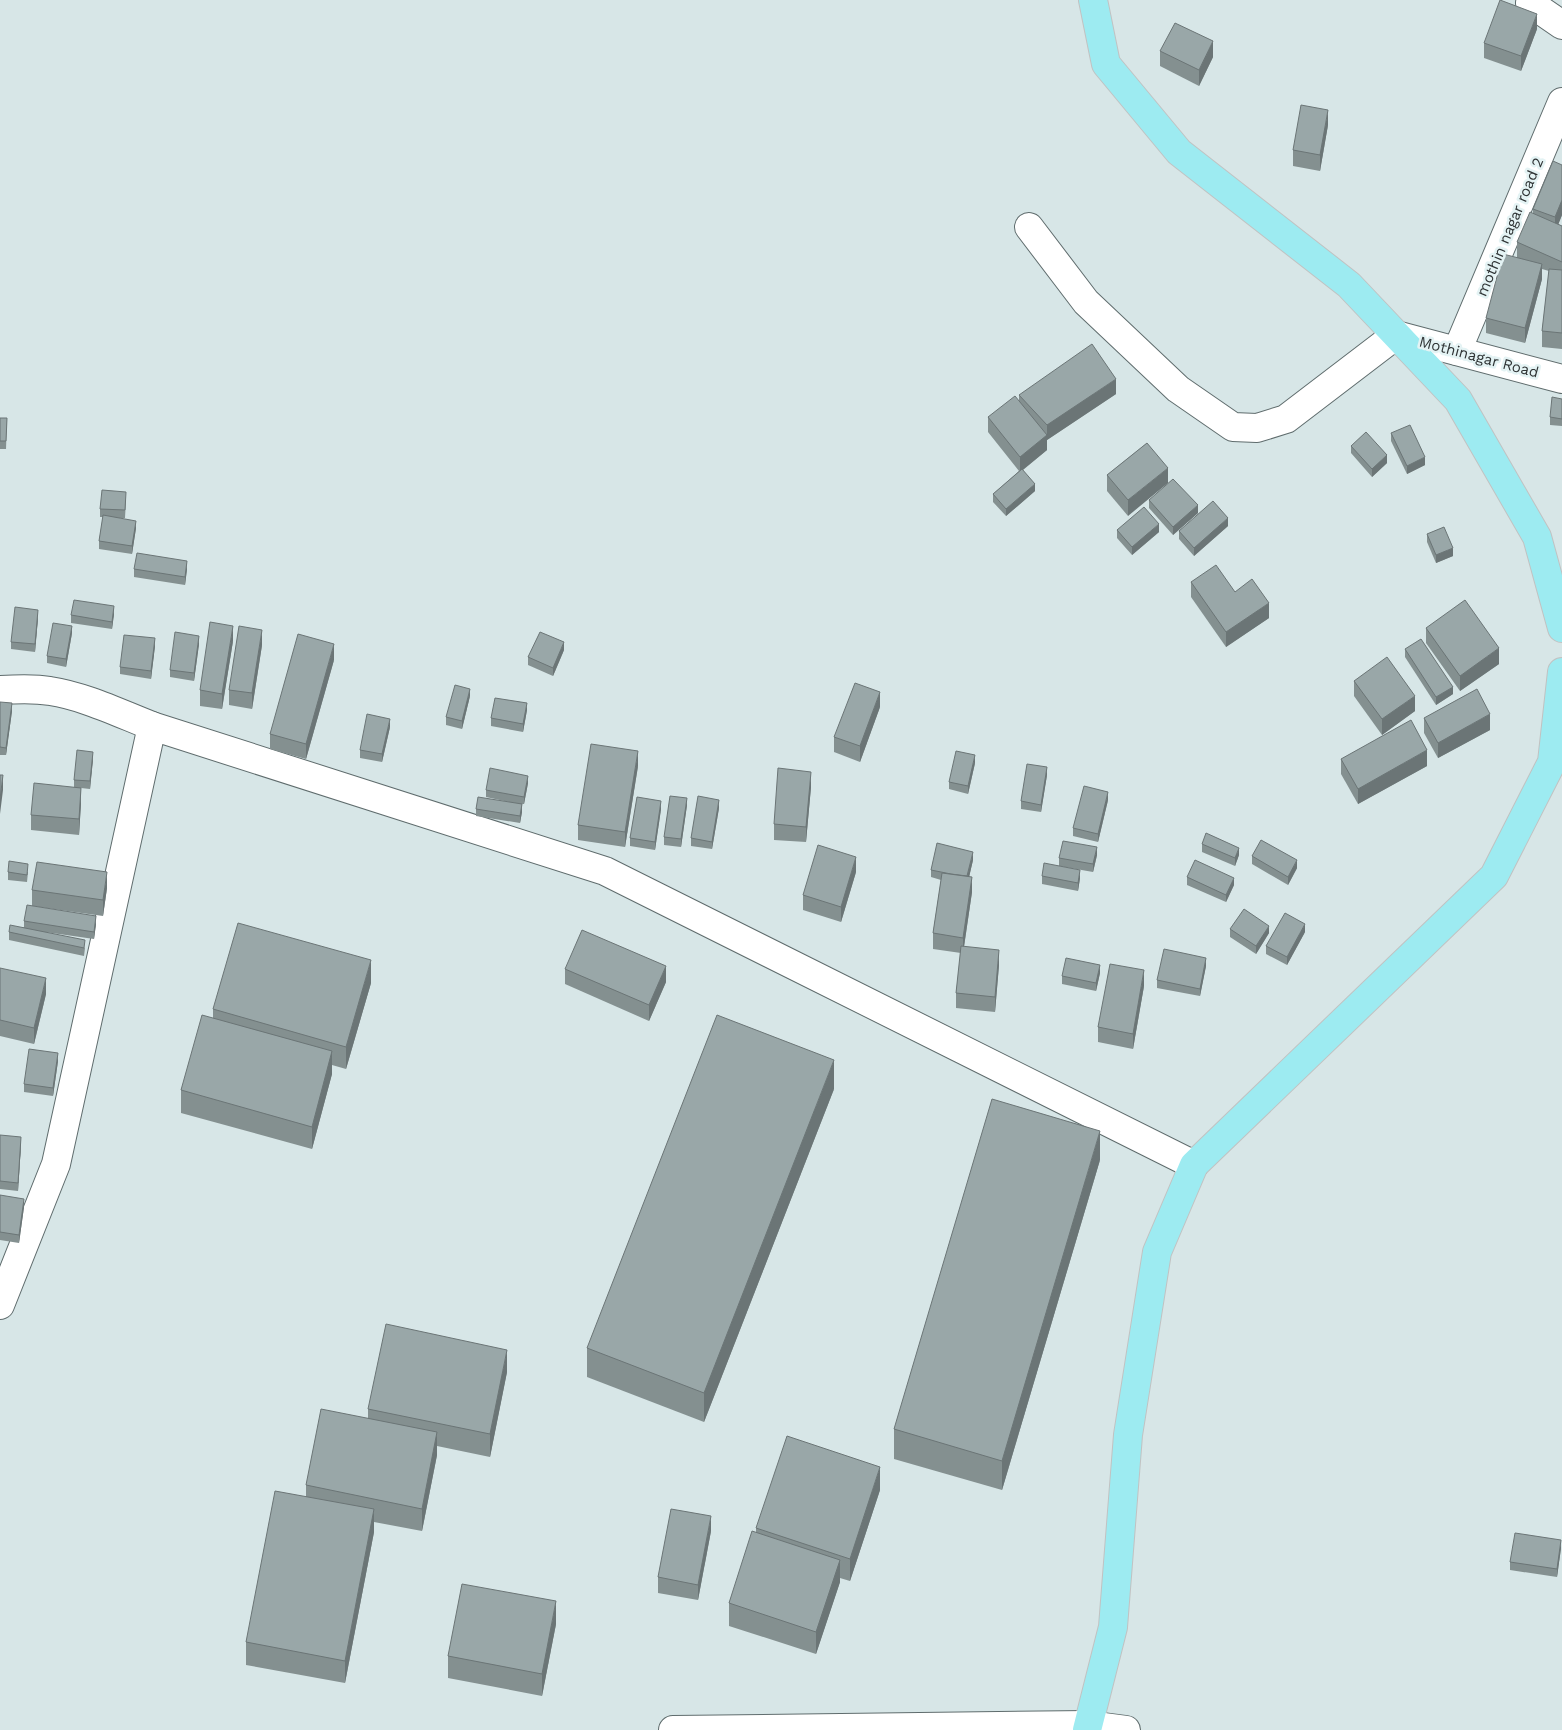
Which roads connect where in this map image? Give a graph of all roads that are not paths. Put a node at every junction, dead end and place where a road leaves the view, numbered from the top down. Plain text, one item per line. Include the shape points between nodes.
1 (1093, 0) edge
2 (1530, 0) edge
3 (1562, 25) edge
4 (1562, 102) edge
5 (1029, 227) dead end
6 (1396, 335) junction
7 (1458, 351) junction
8 (1562, 379) edge
9 (1562, 628) edge
10 (1562, 672) edge
11 (0, 690) edge
12 (152, 726) junction
13 (1194, 1165) junction
14 (0, 1305) edge
15 (1087, 1727) edge
16 (673, 1730) edge
17 (1126, 1730) edge

1 - 6 main road via 1106,64 1179,152 1349,285
2 - 3 street
4 - 7 street, mothin nagar road 2
5 - 6 street via 1086,302 1178,389 1233,427 1257,428 1286,419
6 - 7 street, Mothinagar Road
6 - 9 main road via 1458,400 1537,537
7 - 8 street, Mothinagar Road
10 - 13 main road via 1552,762 1494,876
11 - 12 street via 51,691 94,703
12 - 13 street via 605,871
12 - 14 street via 56,1164
13 - 15 main road via 1157,1252 1128,1435 1113,1627
15 - 16 street
15 - 17 street

